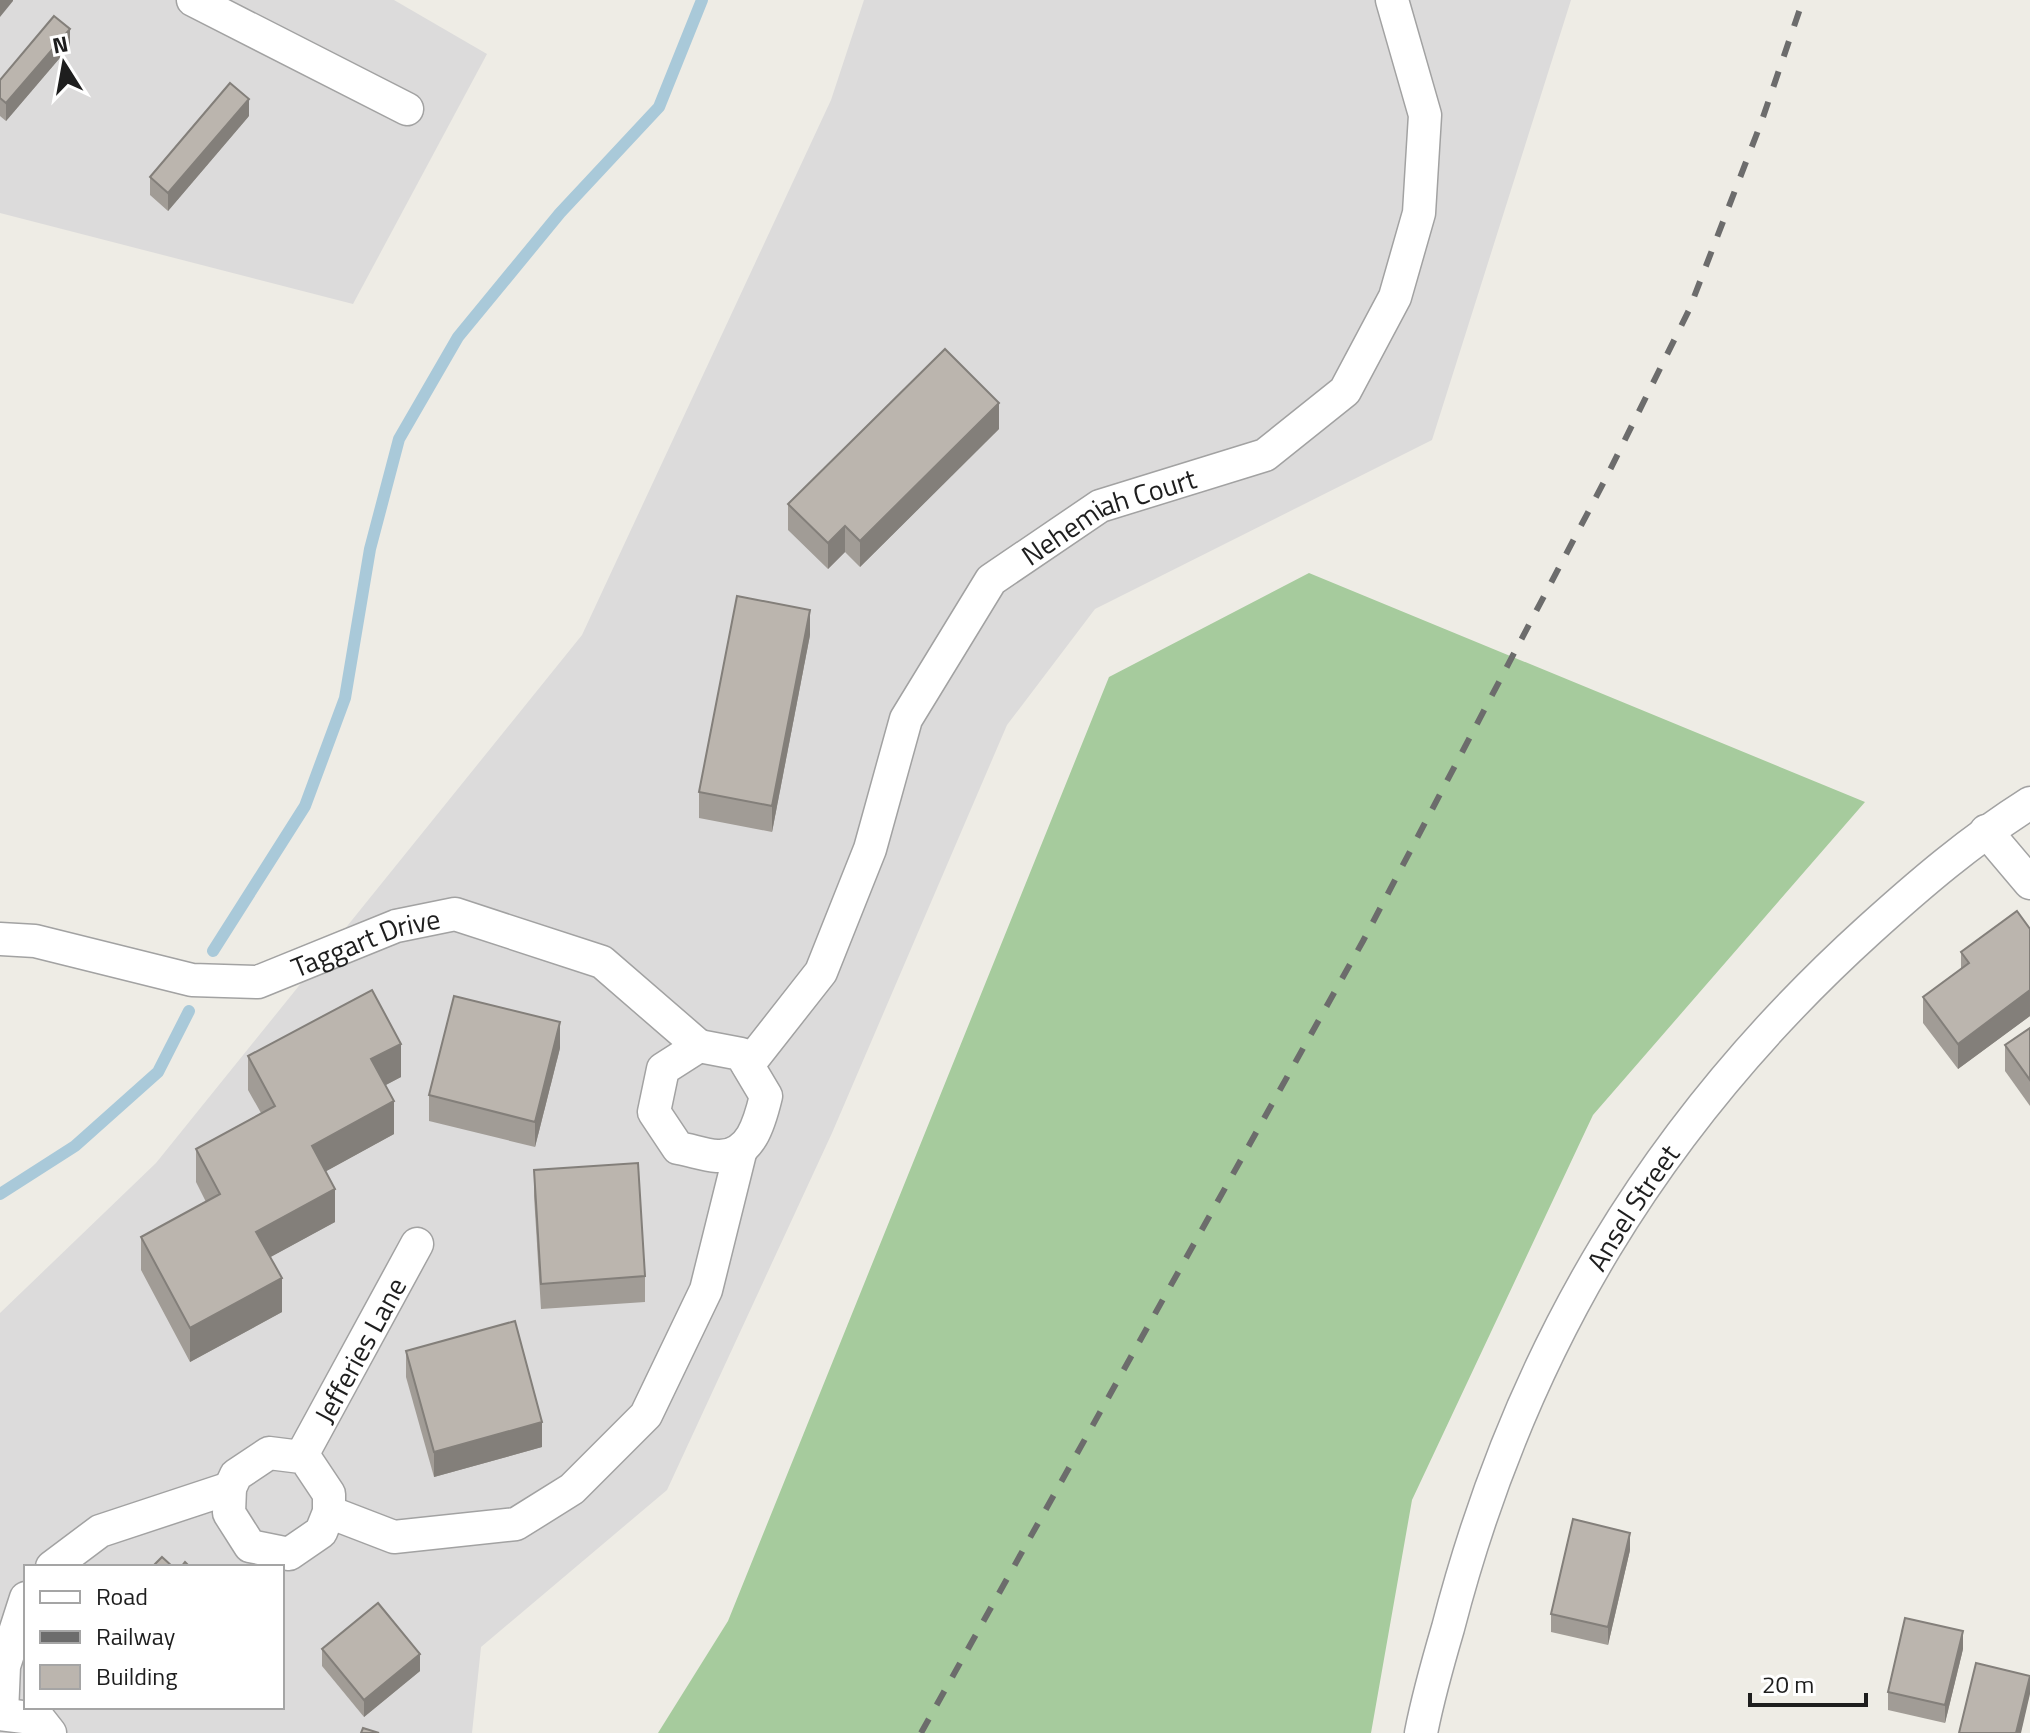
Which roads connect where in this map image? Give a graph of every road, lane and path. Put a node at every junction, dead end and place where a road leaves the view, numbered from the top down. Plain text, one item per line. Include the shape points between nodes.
1 (193, 0) edge
2 (1392, 0) edge
3 (407, 109) dead end
4 (2030, 803) edge
5 (1986, 831) junction
6 (2030, 883) edge
7 (0, 939) edge
8 (699, 1046) junction
9 (748, 1065) junction
10 (741, 1149) junction
11 (417, 1244) dead end
12 (301, 1457) junction
13 (230, 1488) junction
14 (329, 1512) junction
15 (55, 1565) edge
16 (24, 1604) edge
17 (1, 1713) edge
18 (50, 1733) edge
19 (1421, 1733) edge

1 - 3 street
2 - 9 street, Nehemiah Court via 1425,115 1419,213 1395,297 1345,391 1265,455 1100,506 991,580 906,719 870,849 821,972
4 - 5 street, Ansel Street
5 - 6 street
5 - 19 street, Ansel Street via 1809,984 1727,1074 1653,1171 1596,1261 1533,1383 1487,1496
7 - 8 street, Taggart Drive via 35,941 192,980 258,982 396,926 455,914 602,962
8 - 9 street via 741,1054
8 - 10 street via 663,1069 654,1112 678,1148 720,1157
9 - 10 street via 766,1096 757,1132
10 - 14 street via 706,1290 646,1415 572,1489 516,1524 394,1537
11 - 12 street, Jefferies Lane
12 - 13 street via 269,1453 236,1475
12 - 14 street via 329,1494
13 - 14 street via 229,1513 250,1546 289,1554 321,1532
13 - 15 street via 100,1531
16 - 17 street via 4,1666
17 - 18 street via 39,1719

